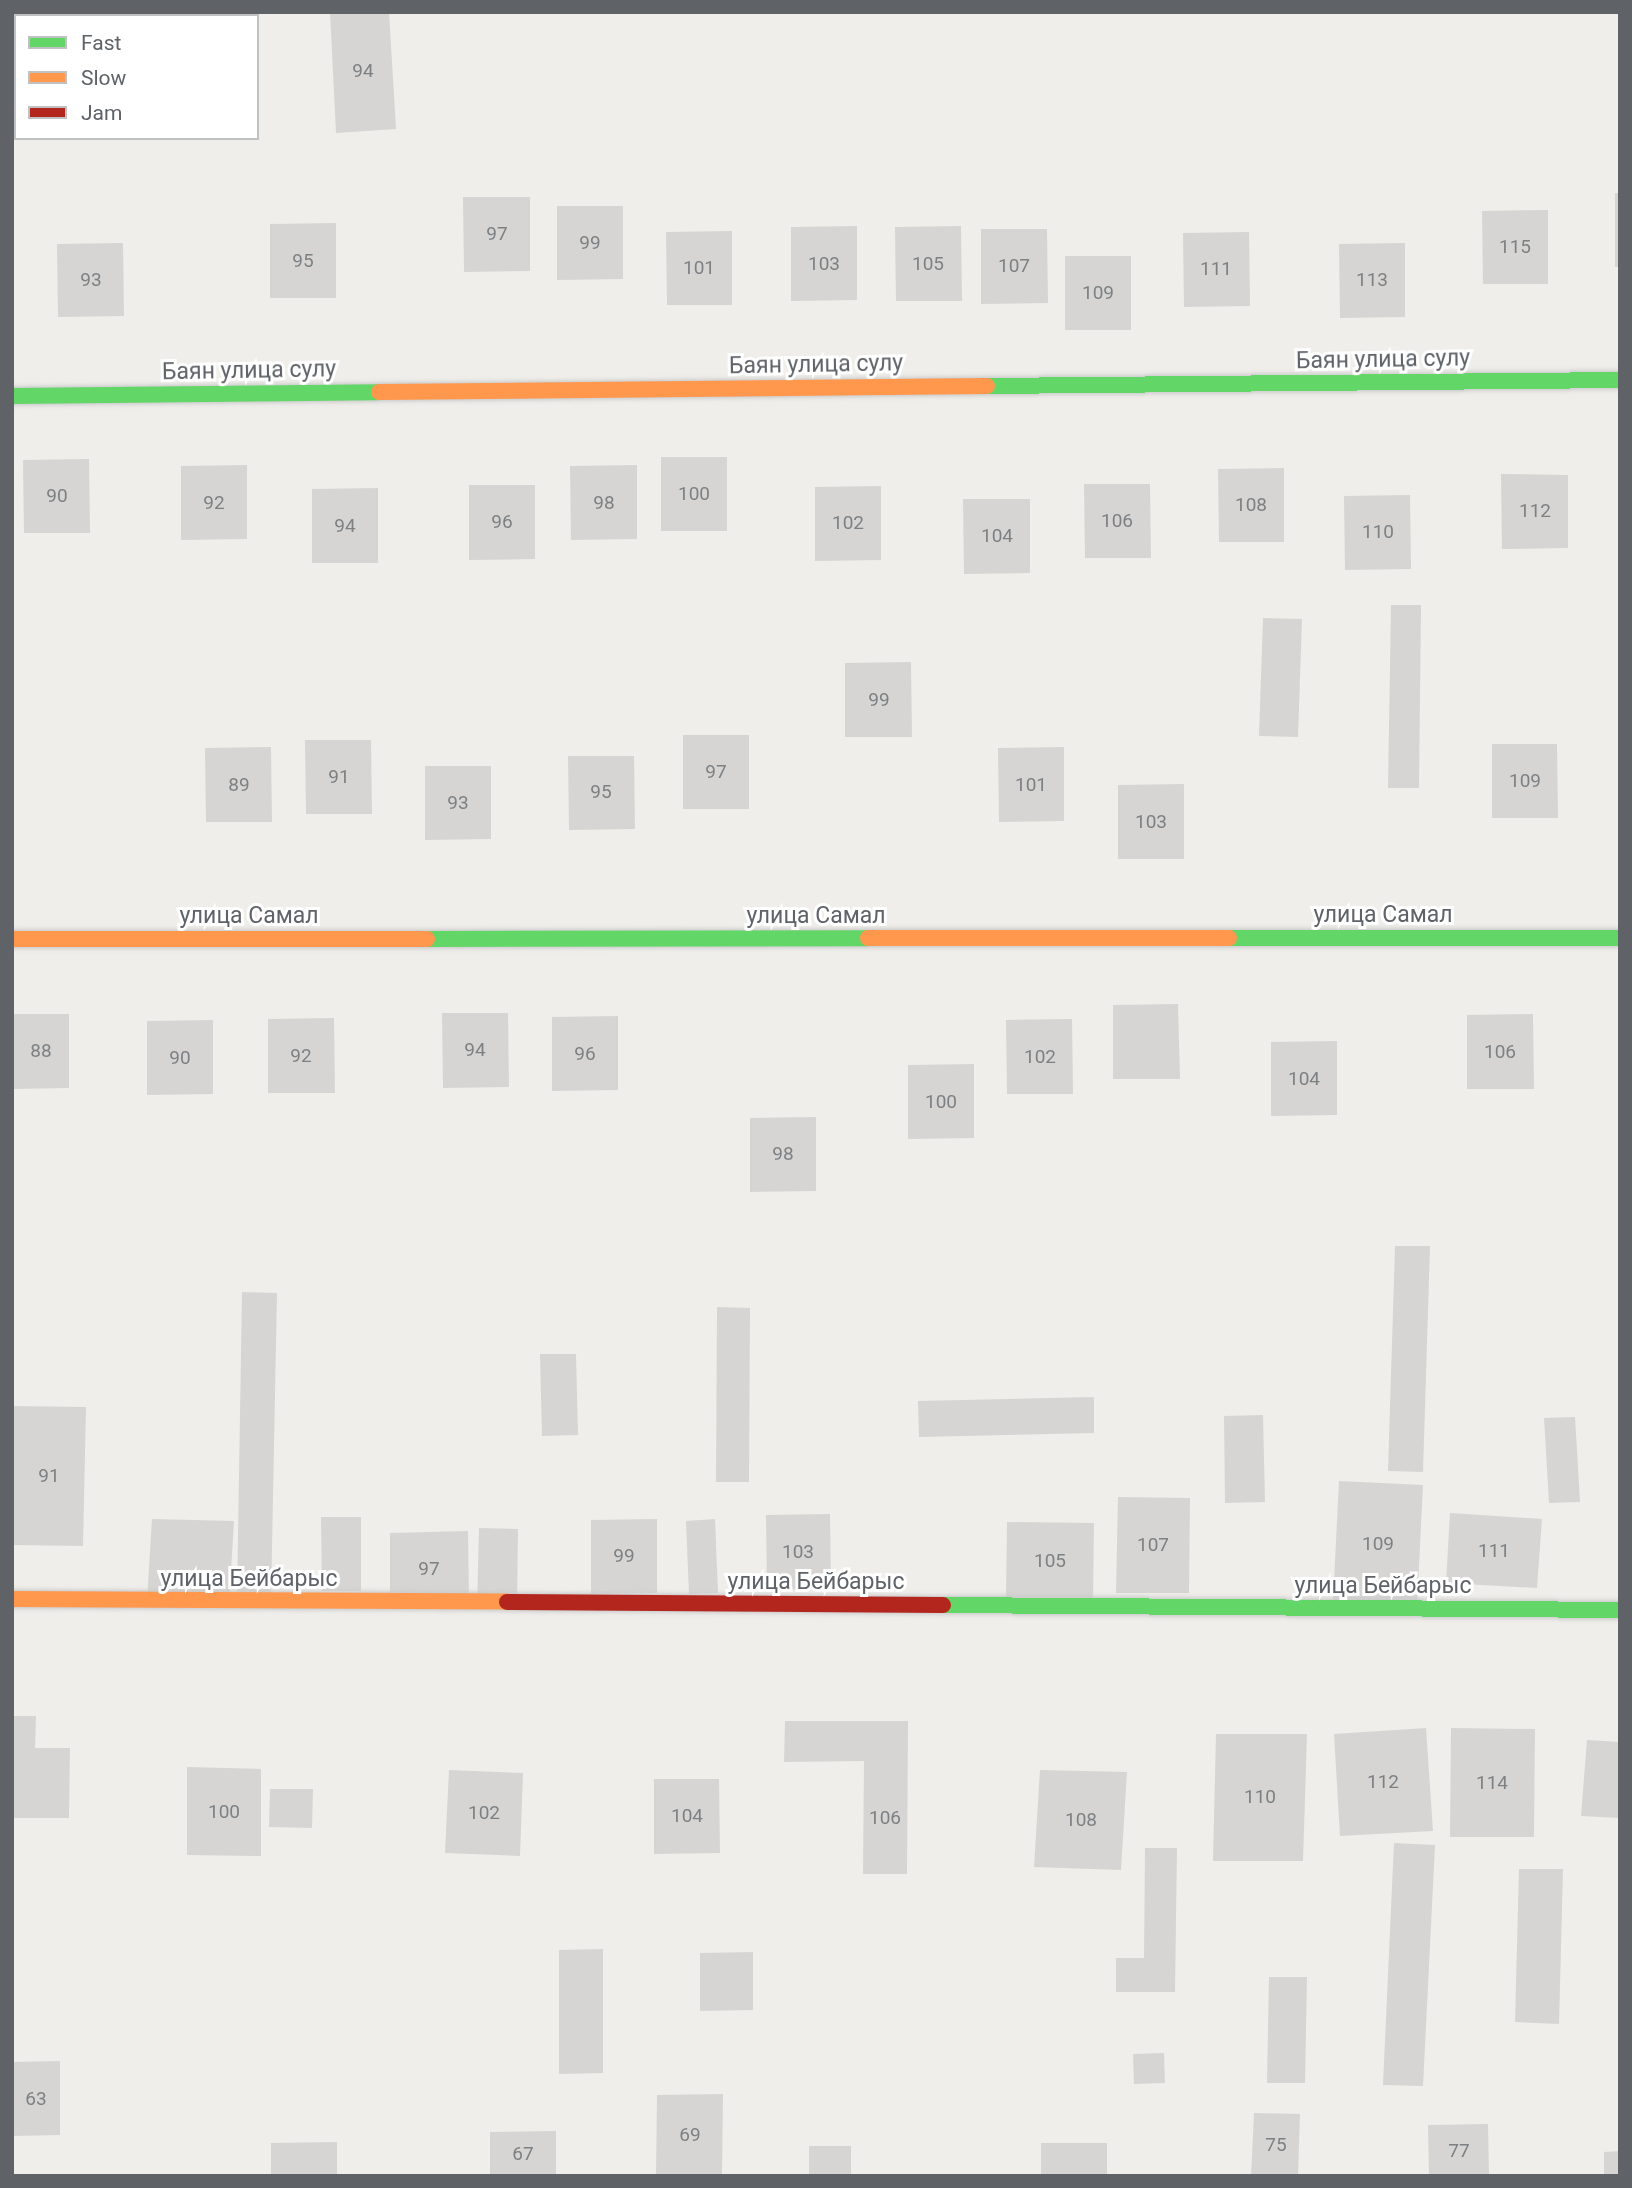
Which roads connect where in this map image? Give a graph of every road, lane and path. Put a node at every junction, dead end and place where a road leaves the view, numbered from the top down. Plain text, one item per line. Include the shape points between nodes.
1 (1620, 380) edge
2 (12, 396) edge
3 (1620, 938) edge
4 (12, 939) edge
5 (12, 1599) edge
6 (1620, 1610) edge

1 - 2 street, Баян улица сулу
3 - 4 street, улица Самал
5 - 6 street, улица Бейбарыс

